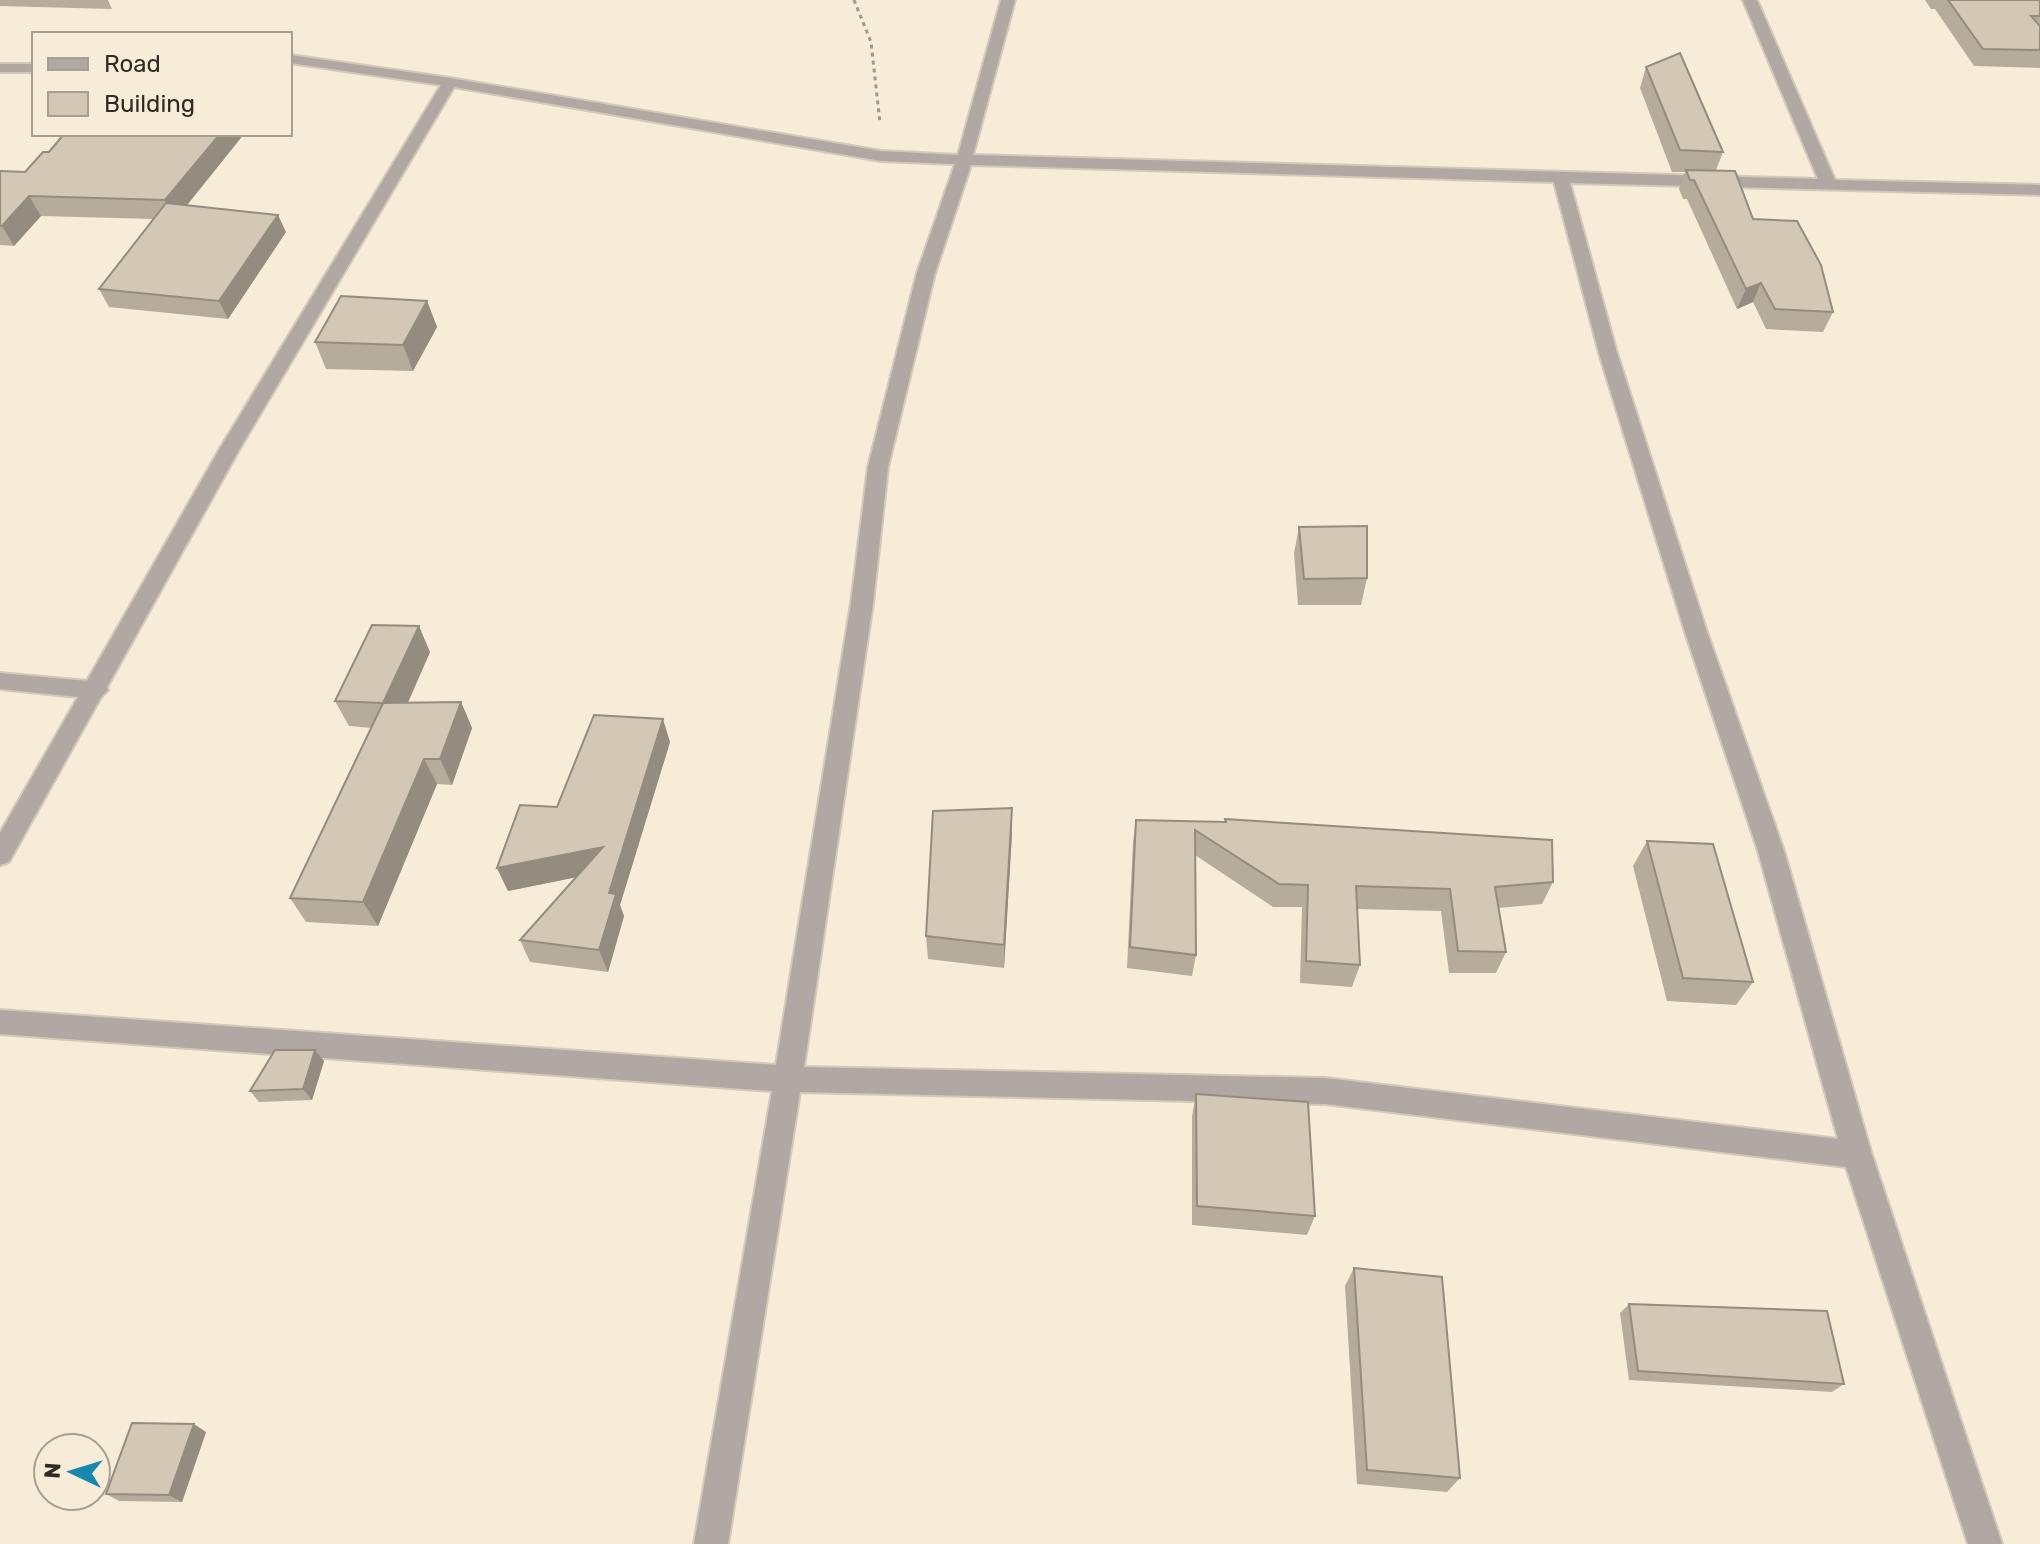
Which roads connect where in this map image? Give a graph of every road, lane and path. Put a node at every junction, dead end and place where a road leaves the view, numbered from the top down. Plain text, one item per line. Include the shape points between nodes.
1 (854, 0) edge
2 (1008, 0) edge
3 (1750, 0) edge
4 (292, 59) edge
5 (0, 68) edge
6 (32, 68) edge
7 (450, 82) junction
8 (881, 156) junction
9 (964, 161) junction
10 (1560, 176) junction
11 (1828, 183) junction
12 (2040, 190) edge
13 (0, 681) edge
14 (97, 690) junction
15 (0, 855) edge
16 (0, 1022) edge
17 (788, 1079) junction
18 (1857, 1155) junction
19 (711, 1544) edge
20 (1985, 1544) edge

1 - 8 path via 871,42
2 - 9 street
3 - 11 street
4 - 7 street
5 - 6 street
7 - 8 street
7 - 14 street via 393,186 229,450
8 - 9 street
9 - 10 street
9 - 17 street via 926,273 878,467
10 - 11 street
10 - 18 street via 1608,353 1771,851
11 - 12 street
13 - 14 street
14 - 15 street
16 - 17 street
17 - 18 street via 1325,1091
17 - 19 street
18 - 20 street

